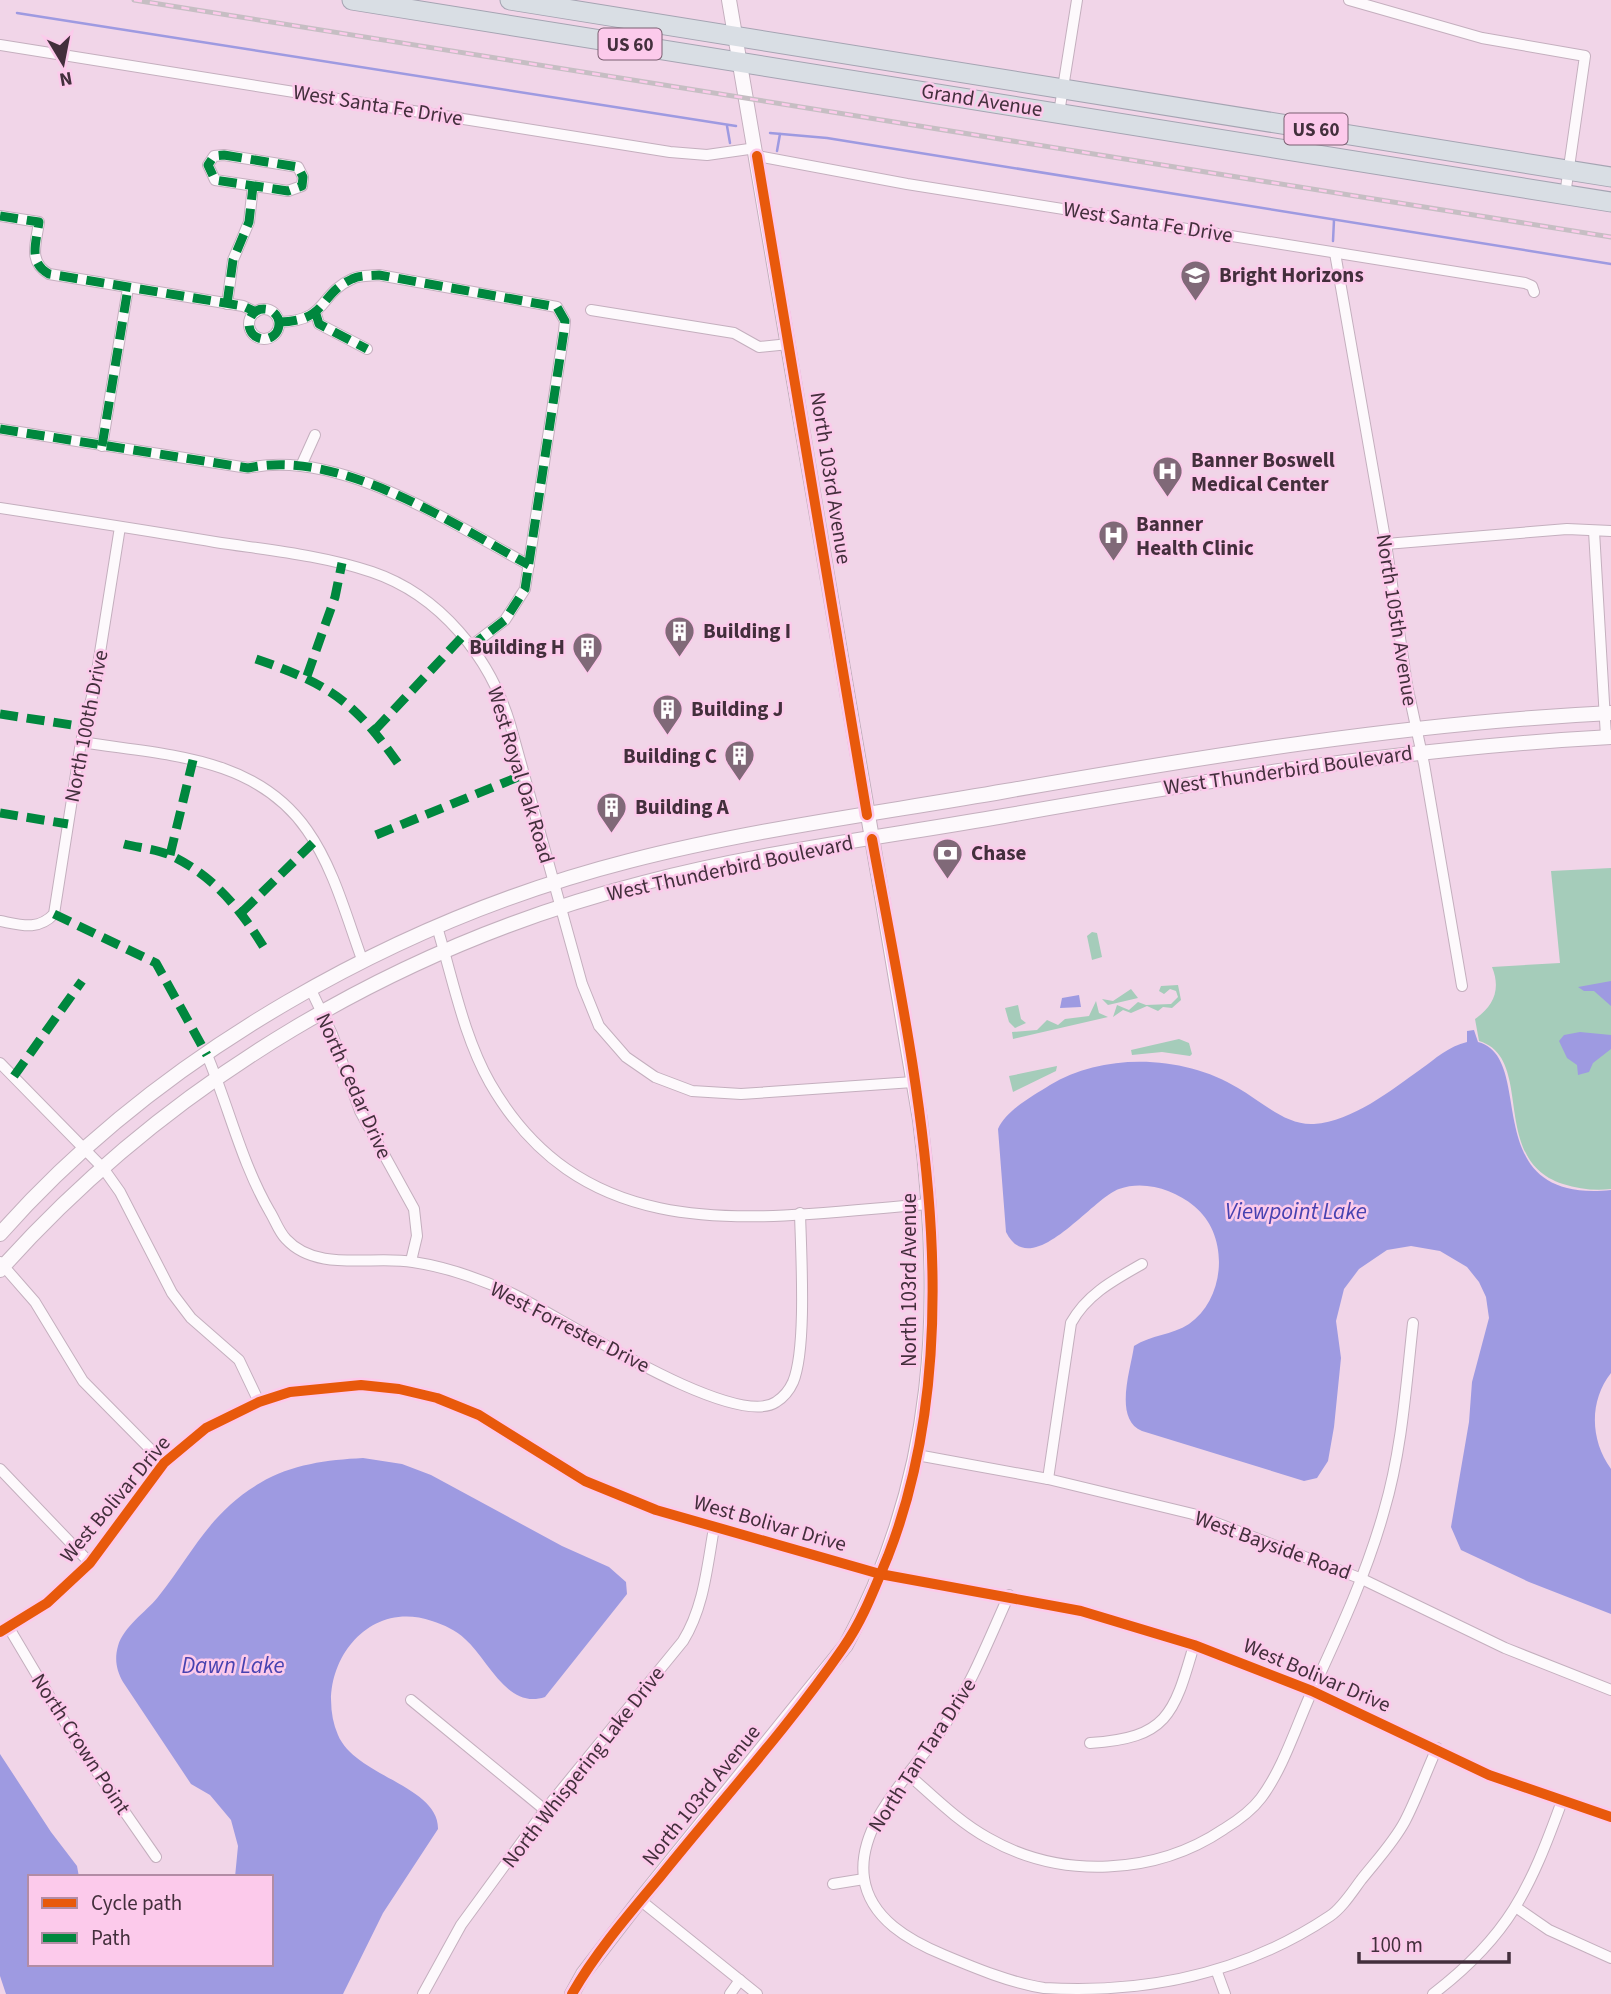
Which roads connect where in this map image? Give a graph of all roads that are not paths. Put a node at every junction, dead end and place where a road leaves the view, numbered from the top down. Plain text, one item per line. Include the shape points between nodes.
1 (352, 0) edge
2 (515, 0) edge
3 (729, 0) edge
4 (1077, 0) edge
5 (1349, 0) edge
6 (736, 39) junction
7 (0, 45) edge
8 (741, 62) junction
9 (1063, 88) junction
10 (1059, 113) junction
11 (756, 152) junction
12 (1569, 170) junction
13 (1611, 177) edge
14 (253, 186) junction
15 (1565, 195) junction
16 (1611, 202) edge
17 (0, 216) edge
18 (1335, 253) junction
19 (128, 288) junction
20 (1534, 292) dead end
21 (227, 304) junction
22 (591, 310) dead end
23 (256, 312) junction
24 (316, 314) junction
25 (279, 322) junction
26 (789, 344) junction
27 (367, 349) dead end
28 (0, 429) edge
29 (315, 435) dead end
30 (102, 446) junction
31 (301, 466) junction
32 (0, 508) edge
33 (120, 527) junction
34 (1594, 531) junction
35 (1611, 531) edge
36 (1386, 544) junction
37 (530, 565) junction
38 (471, 646) junction
39 (1608, 713) edge
40 (1416, 728) junction
41 (1609, 737) edge
42 (81, 742) junction
43 (1421, 751) junction
44 (1012, 790) junction
45 (1015, 814) junction
46 (867, 815) junction
47 (872, 839) junction
48 (656, 854) junction
49 (661, 878) junction
50 (554, 883) junction
51 (560, 906) junction
52 (0, 921) edge
53 (437, 927) junction
54 (444, 951) junction
55 (363, 962) junction
56 (1462, 986) dead end
57 (311, 990) junction
58 (322, 1012) junction
59 (207, 1055) junction
60 (0, 1063) edge
61 (217, 1078) junction
62 (913, 1082) junction
63 (87, 1149) junction
64 (103, 1168) junction
65 (930, 1204) junction
66 (800, 1213) junction
67 (0, 1234) edge
68 (411, 1261) junction
69 (1142, 1264) dead end
70 (1, 1266) edge
71 (1413, 1323) dead end
72 (259, 1402) junction
73 (916, 1455) junction
74 (164, 1463) junction
75 (0, 1469) edge
76 (1048, 1479) junction
77 (714, 1528) junction
78 (90, 1563) junction
79 (880, 1574) junction
80 (1362, 1578) junction
81 (1009, 1595) junction
82 (4, 1630) edge
83 (1194, 1645) junction
84 (1611, 1690) edge
85 (1312, 1692) junction
86 (411, 1700) dead end
87 (1090, 1743) dead end
88 (1437, 1748) junction
89 (910, 1776) junction
90 (1562, 1801) junction
91 (545, 1810) junction
92 (1611, 1817) edge
93 (156, 1857) dead end
94 (864, 1879) junction
95 (833, 1884) dead end
96 (640, 1900) junction
97 (1517, 1908) junction
98 (1611, 1958) edge
99 (1217, 1972) junction
100 (740, 1980) junction
101 (423, 1994) edge
102 (572, 1994) edge
103 (730, 1994) edge
104 (757, 1994) edge
105 (1225, 1994) edge
106 (1433, 1994) edge

1 - 8 highway, Grand Avenue / US 60
2 - 6 highway, Grand Avenue / US 60
3 - 6 street, North 103rd Avenue
4 - 9 street
5 - 12 street via 1482,38 1585,56
6 - 8 street, North 103rd Avenue
6 - 9 highway, Grand Avenue / US 60
7 - 11 street, West Santa Fe Drive via 679,153
8 - 10 highway, Grand Avenue / US 60
8 - 11 street, North 103rd Avenue
9 - 10 street
9 - 12 highway, Grand Avenue / US 60
10 - 15 highway, Grand Avenue / US 60
11 - 18 street, West Santa Fe Drive via 906,184
11 - 26 street, North 103rd Avenue
12 - 13 highway, Grand Avenue / US 60
12 - 15 street
14 - 14 street via 293,191 302,186 302,171 292,165 224,155 210,159 208,171 215,180
14 - 21 street via 249,222 233,260
15 - 16 highway, Grand Avenue / US 60
17 - 19 street via 39,222 34,261 49,274
18 - 20 street, West Santa Fe Drive via 1525,283 1532,285
18 - 36 street, North 105th Avenue
19 - 21 street
19 - 30 street
21 - 23 street
22 - 26 street via 734,333 759,347
23 - 25 street via 271,311
23 - 25 street via 249,324 260,339 275,336
24 - 25 street via 298,322
24 - 27 street via 319,324
24 - 37 street via 352,278 379,275 557,307 565,321 564,331
26 - 46 street, North 103rd Avenue
28 - 30 street
29 - 31 street
30 - 31 street via 248,468 270,463
31 - 37 street via 391,491
32 - 33 street, West Royal Oak Road
33 - 38 street, West Royal Oak Road via 320,559 373,572 427,602
33 - 42 street, North 100th Drive
34 - 35 street
34 - 36 street via 1567,529
34 - 39 street
36 - 40 street, North 105th Avenue
37 - 38 street via 517,606
38 - 50 street, West Royal Oak Road via 505,710
39 - 40 street, West Thunderbird Boulevard
39 - 41 street
40 - 43 street, North 105th Avenue
40 - 44 street, West Thunderbird Boulevard via 1267,747
41 - 43 street, West Thunderbird Boulevard
42 - 52 street, North 100th Drive via 54,914 46,923 28,926
42 - 55 street via 226,767 269,790 298,818 314,842
43 - 45 street, West Thunderbird Boulevard
43 - 56 street, North 105th Avenue
44 - 45 street
44 - 46 street, West Thunderbird Boulevard
45 - 47 street, West Thunderbird Boulevard
46 - 47 street, North 103rd Avenue
46 - 48 street, West Thunderbird Boulevard
47 - 49 street, West Thunderbird Boulevard
47 - 62 street, North 103rd Avenue
48 - 49 street
48 - 50 street, West Thunderbird Boulevard
49 - 51 street, West Thunderbird Boulevard
50 - 51 street, West Royal Oak Road
50 - 53 street, West Thunderbird Boulevard
51 - 54 street, West Thunderbird Boulevard
51 - 62 street, West Royal Oak Road via 598,1026 626,1057 656,1077 692,1091 741,1094
53 - 54 street
53 - 55 street, West Thunderbird Boulevard
54 - 58 street, West Thunderbird Boulevard
54 - 66 street via 467,1031 490,1083 525,1130 567,1167 615,1195 663,1211 729,1218
55 - 57 street, West Thunderbird Boulevard
57 - 58 street, North Cedar Drive
57 - 59 street, West Thunderbird Boulevard
58 - 61 street, West Thunderbird Boulevard
58 - 68 street, North Cedar Drive via 360,1111 414,1209 417,1236
59 - 61 street, West Forrester Drive
59 - 63 street, West Thunderbird Boulevard
60 - 63 street
61 - 64 street, West Thunderbird Boulevard
61 - 68 street, West Forrester Drive via 248,1171 286,1239 309,1254 363,1263
62 - 65 street, North 103rd Avenue
63 - 64 street
63 - 67 street, West Thunderbird Boulevard
64 - 70 street, West Thunderbird Boulevard
64 - 72 street via 172,1293 191,1318 239,1360
65 - 66 street
65 - 73 street, North 103rd Avenue via 930,1352
66 - 68 street, West Forrester Drive via 800,1330 794,1381 787,1394 758,1408 706,1394 657,1373 512,1294
69 - 76 street via 1092,1295 1071,1323
70 - 74 street via 35,1302 83,1381
71 - 80 street via 1395,1464
72 - 74 street, West Bolivar Drive via 206,1428
72 - 77 street, West Bolivar Drive via 300,1390 361,1385 437,1398 478,1415 585,1482
73 - 76 street, West Bayside Road
73 - 79 street, North 103rd Avenue via 899,1526
74 - 78 street, West Bolivar Drive
75 - 78 street
76 - 80 street, West Bayside Road via 1193,1514
77 - 79 street, West Bolivar Drive
77 - 91 street, North Whispering Lake Drive via 695,1623
78 - 82 street, West Bolivar Drive via 47,1603
79 - 81 street, West Bolivar Drive
79 - 96 street, North 103rd Avenue via 851,1635 830,1666
80 - 84 street, West Bayside Road via 1505,1648
80 - 85 street
81 - 83 street, West Bolivar Drive
81 - 89 street, North Tan Tara Drive via 973,1676
82 - 93 street, North Crown Point
83 - 85 street, West Bolivar Drive
83 - 87 street via 1177,1702 1152,1729 1121,1741
85 - 88 street, West Bolivar Drive
85 - 89 street via 1261,1798 1198,1847 1149,1863 1066,1866 1033,1857 990,1840
86 - 91 street
88 - 90 street, West Bolivar Drive via 1489,1774
88 - 99 street via 1405,1822 1332,1914 1259,1955
89 - 94 street, North Tan Tara Drive via 879,1814 867,1842
90 - 92 street, West Bolivar Drive
90 - 97 street
91 - 101 street, North Whispering Lake Drive via 461,1925
94 - 95 street
94 - 99 street via 885,1921 907,1938 975,1968 1042,1987 1135,1991
96 - 100 street
96 - 102 street, North 103rd Avenue
97 - 98 street via 1549,1930
97 - 106 street via 1479,1956
99 - 105 street
100 - 103 street
100 - 104 street

